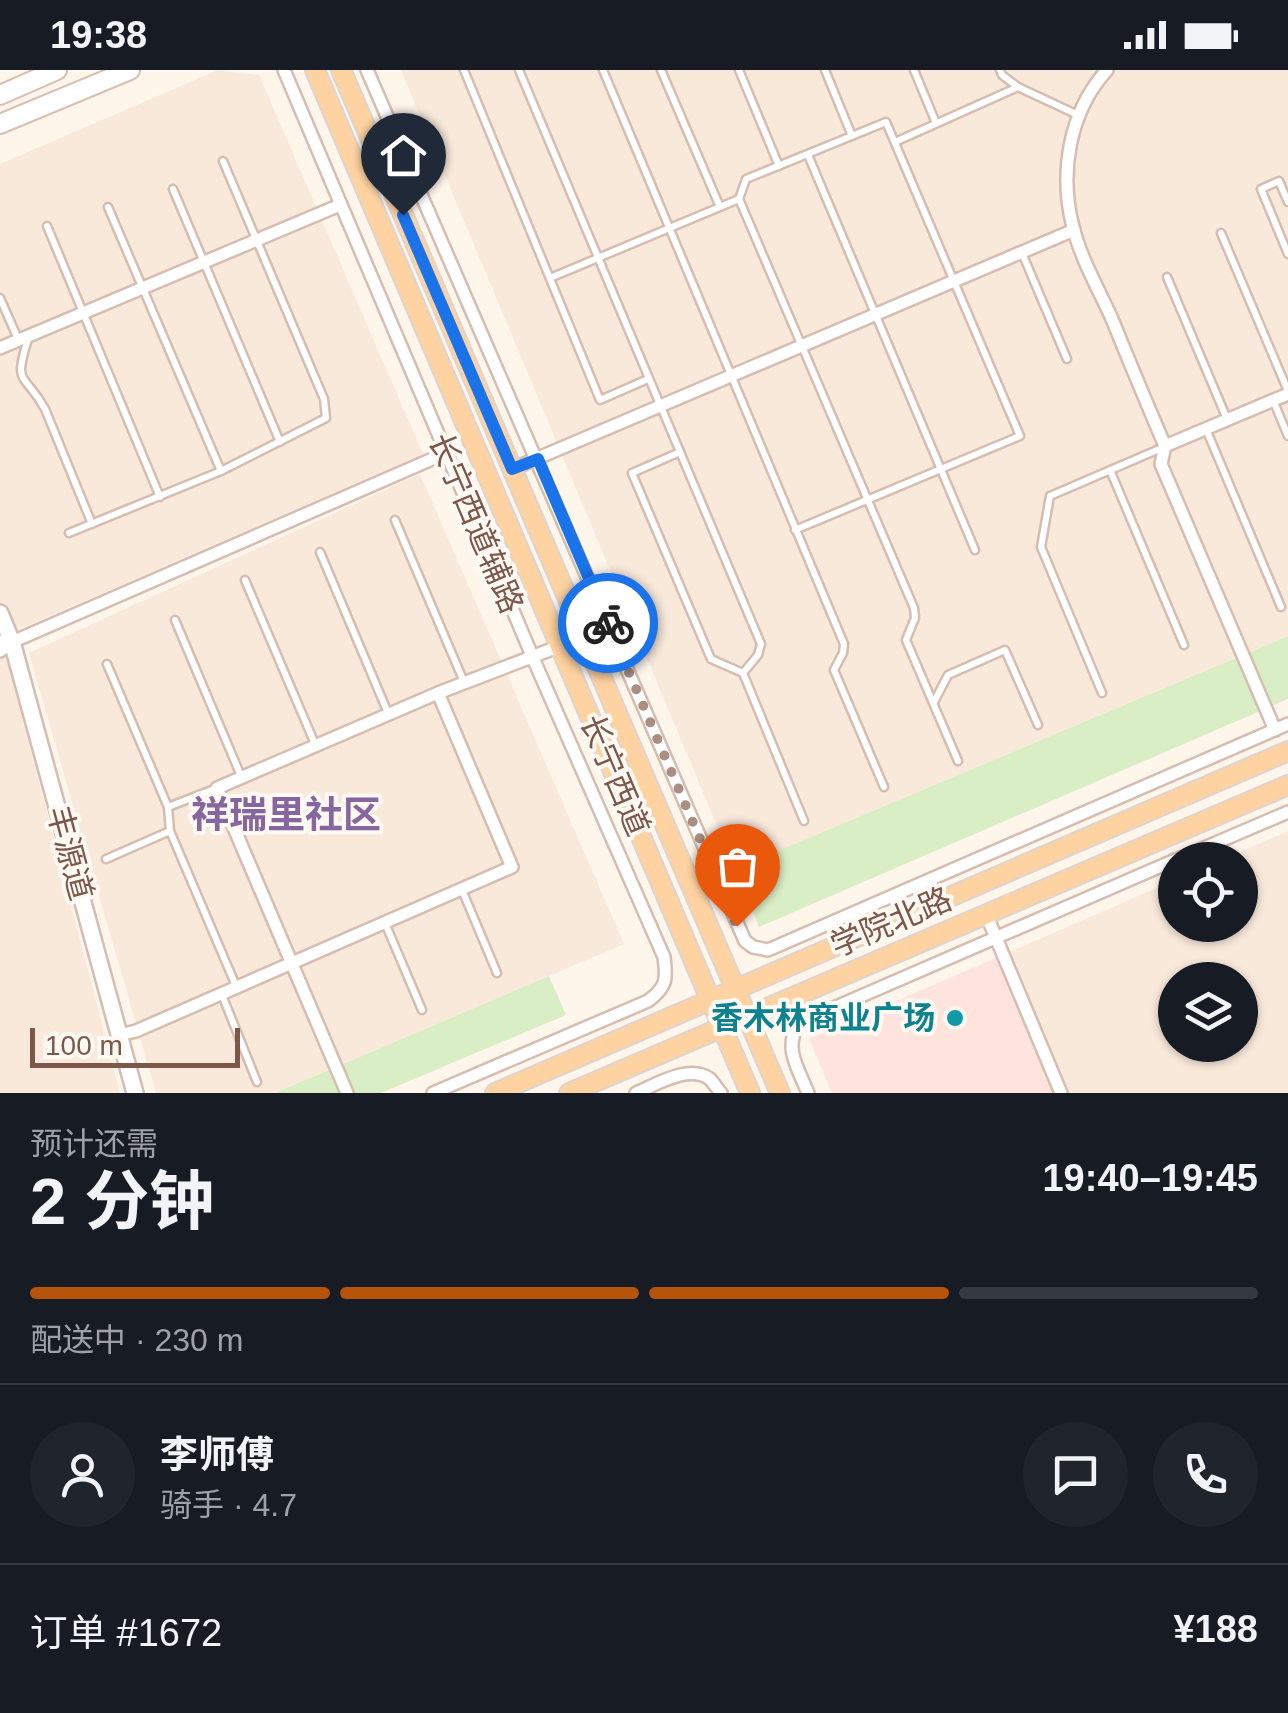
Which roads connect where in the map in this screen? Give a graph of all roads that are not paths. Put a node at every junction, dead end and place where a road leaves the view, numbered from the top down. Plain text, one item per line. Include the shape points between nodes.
1 (58, 70) edge
2 (130, 70) edge
3 (284, 70) edge
4 (314, 70) edge
5 (341, 70) edge
6 (368, 70) edge
7 (464, 70) edge
8 (519, 70) edge
9 (603, 70) edge
10 (661, 70) edge
11 (739, 70) edge
12 (824, 70) edge
13 (914, 70) edge
14 (1108, 70) edge
15 (1002, 72) edge
16 (1018, 88) junction
17 (0, 94) edge
18 (1078, 115) junction
19 (936, 123) junction
20 (0, 124) edge
21 (852, 136) junction
22 (895, 142) junction
23 (808, 154) junction
24 (223, 161) dead end
25 (779, 166) junction
26 (173, 189) dead end
27 (739, 199) junction
28 (1288, 202) edge
29 (340, 206) junction
30 (108, 207) dead end
31 (720, 207) junction
32 (47, 226) dead end
33 (669, 228) junction
34 (1074, 230) junction
35 (1220, 233) dead end
36 (257, 240) junction
37 (1021, 252) junction
38 (1288, 254) edge
39 (598, 258) junction
40 (204, 262) junction
41 (1167, 276) dead end
42 (550, 278) junction
43 (954, 281) junction
44 (144, 288) junction
45 (0, 298) edge
46 (82, 314) junction
47 (875, 314) junction
48 (24, 338) junction
49 (802, 346) junction
50 (0, 348) edge
51 (1067, 359) dead end
52 (730, 376) junction
53 (648, 379) junction
54 (1288, 392) edge
55 (1273, 400) junction
56 (660, 407) junction
57 (1228, 420) junction
58 (1206, 429) junction
59 (1288, 436) edge
60 (280, 442) junction
61 (1165, 446) junction
62 (446, 452) junction
63 (680, 452) junction
64 (538, 459) junction
65 (512, 469) junction
66 (940, 470) junction
67 (1110, 470) junction
68 (220, 471) junction
69 (160, 497) junction
70 (867, 500) junction
71 (394, 520) dead end
72 (92, 524) junction
73 (795, 530) junction
74 (69, 533) dead end
75 (974, 550) dead end
76 (320, 552) dead end
77 (245, 580) dead end
78 (1281, 607) dead end
79 (0, 614) edge
80 (175, 620) dead end
81 (4, 645) edge
82 (1184, 645) dead end
83 (560, 646) junction
84 (533, 658) junction
85 (108, 664) dead end
86 (743, 672) junction
87 (464, 682) junction
88 (438, 693) junction
89 (1102, 693) dead end
90 (934, 703) junction
91 (388, 714) junction
92 (1288, 724) edge
93 (1038, 725) dead end
94 (1275, 730) junction
95 (316, 746) junction
96 (1288, 751) edge
97 (958, 761) dead end
98 (242, 778) junction
99 (1288, 784) edge
100 (884, 787) dead end
101 (217, 788) junction
102 (168, 807) junction
103 (1288, 812) edge
104 (804, 821) dead end
105 (170, 832) junction
106 (1218, 842) edge
107 (106, 860) dead end
108 (1158, 868) edge
109 (461, 888) junction
110 (986, 914) junction
111 (385, 922) junction
112 (996, 938) junction
113 (291, 962) junction
114 (497, 973) dead end
115 (236, 986) junction
116 (734, 988) junction
117 (220, 992) junction
118 (710, 999) junction
119 (422, 1010) dead end
120 (747, 1017) junction
121 (722, 1028) junction
122 (120, 1036) junction
123 (258, 1082) dead end
124 (135, 1093) edge
125 (348, 1093) edge
126 (432, 1093) edge
127 (495, 1093) edge
128 (569, 1093) edge
129 (636, 1093) edge
130 (722, 1093) edge
131 (750, 1093) edge
132 (780, 1093) edge
133 (808, 1093) edge
134 (1061, 1093) edge

1 - 17 main road
2 - 20 main road
3 - 29 street, 长宁西道辅路
4 - 83 main road, 长宁西道
5 - 65 main road, 长宁西道
6 - 64 street
7 - 42 lane
8 - 39 lane
9 - 33 lane
10 - 31 lane
11 - 25 lane
12 - 21 lane
13 - 19 lane
14 - 18 street
15 - 16 lane
16 - 18 lane
16 - 19 lane
18 - 34 street via 1066,191
19 - 22 lane
21 - 22 lane via 886,122
21 - 23 lane
22 - 43 lane
23 - 25 lane
23 - 47 lane
24 - 36 lane
25 - 27 lane via 746,179
26 - 40 lane
27 - 31 lane
27 - 49 lane
28 - 38 lane via 1279,181 1261,188
29 - 36 street
29 - 62 street, 长宁西道辅路
30 - 44 lane
31 - 33 lane
32 - 46 lane
33 - 39 lane
33 - 52 lane
34 - 37 street
34 - 61 street
35 - 54 lane
36 - 40 street
36 - 60 lane via 324,399 326,418
37 - 43 street
37 - 51 lane
39 - 42 lane
39 - 53 lane
40 - 44 street
40 - 60 lane
41 - 57 lane
42 - 53 lane via 600,400
43 - 47 street
43 - 66 lane via 1020,436
44 - 46 street
44 - 68 lane
45 - 48 lane
46 - 48 street
46 - 69 lane
47 - 49 street
47 - 66 lane
48 - 50 street
48 - 72 lane via 23,380 44,408
49 - 52 street
49 - 70 lane
52 - 56 street
52 - 73 lane
53 - 56 lane
54 - 55 street
55 - 57 street
55 - 59 lane
56 - 63 lane
56 - 64 street
57 - 58 street
58 - 61 street
58 - 78 lane
60 - 68 lane
61 - 67 lane
61 - 94 street via 1161,464
62 - 81 street
62 - 84 street, 长宁西道辅路
63 - 86 lane via 761,644
63 - 86 lane via 632,473 712,659
64 - 65 street
64 - 94 street via 753,947 768,950
65 - 116 main road, 长宁西道
66 - 70 lane
66 - 75 lane
67 - 82 lane
67 - 89 lane via 1050,496 1041,547
68 - 69 lane
69 - 72 lane
70 - 73 lane
70 - 90 lane via 914,608 906,640
71 - 87 lane
72 - 74 lane
73 - 100 lane via 844,644 834,670
76 - 91 lane
77 - 95 lane
79 - 81 street, 丰源道
80 - 98 lane
81 - 122 street, 丰源道
83 - 84 street
83 - 118 main road, 长宁西道
84 - 87 street
84 - 126 street, 长宁西道辅路 via 667,976 648,1001
85 - 102 lane
86 - 104 lane
87 - 88 street
88 - 91 street
88 - 109 street via 512,866
90 - 93 lane via 948,674 1005,650
90 - 97 lane
91 - 95 street
92 - 94 street
95 - 98 street
96 - 116 main road, 学院北路
98 - 101 street
99 - 110 main road, 学院北路
101 - 102 lane
101 - 113 street
102 - 105 lane
103 - 106 street
105 - 107 lane
105 - 115 lane
108 - 112 street
109 - 111 street
109 - 114 lane
110 - 112 street
110 - 120 main road, 学院北路
111 - 113 street
111 - 119 lane
112 - 133 street via 799,1023 790,1044
112 - 134 street
113 - 115 street
113 - 125 street
115 - 117 street
116 - 118 main road, 学院北路
116 - 120 main road, 长宁西道
117 - 122 street
117 - 123 lane
118 - 121 main road, 长宁西道
118 - 127 main road, 学院北路
120 - 121 main road, 学院北路
120 - 132 main road, 长宁西道
121 - 128 main road, 学院北路
121 - 131 main road, 长宁西道
122 - 124 street, 丰源道
129 - 130 street via 698,1074

